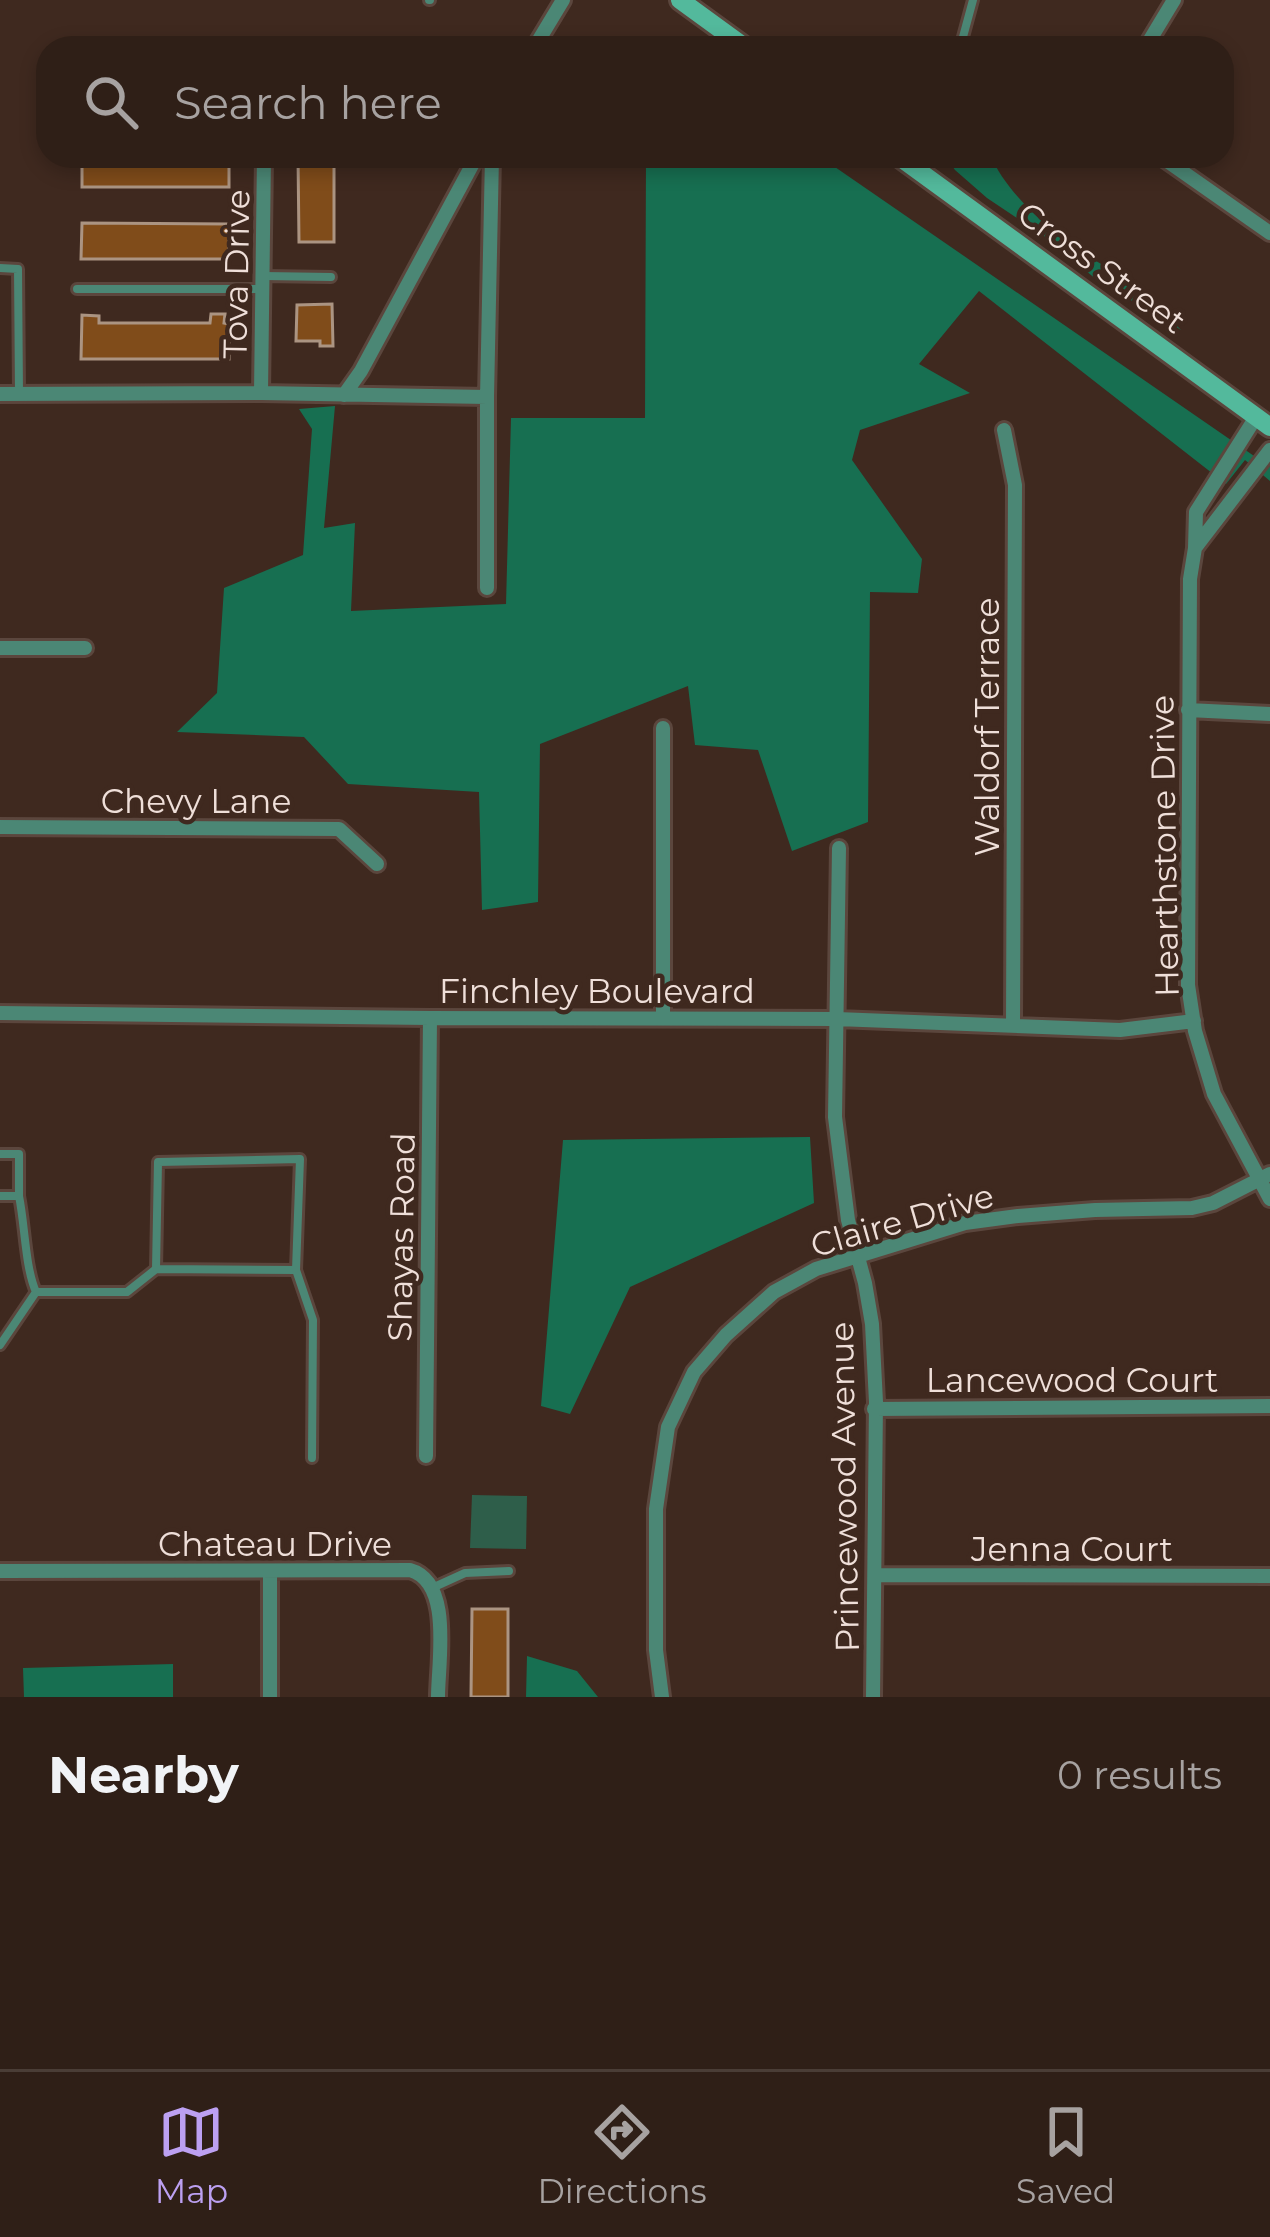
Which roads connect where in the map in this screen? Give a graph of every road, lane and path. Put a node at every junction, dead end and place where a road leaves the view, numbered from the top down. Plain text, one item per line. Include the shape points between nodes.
1 (563, 0) edge
2 (680, 0) edge
3 (973, 0) edge
4 (1174, 0) edge
5 (540, 36) edge
6 (730, 36) edge
7 (962, 36) edge
8 (1152, 36) edge
9 (264, 168) edge
10 (471, 168) edge
11 (492, 168) edge
12 (915, 168) edge
13 (1177, 168) edge
14 (1270, 233) edge
15 (0, 268) edge
16 (331, 277) dead end
17 (264, 282) junction
18 (77, 289) dead end
19 (261, 393) junction
20 (0, 394) edge
21 (19, 394) junction
22 (344, 395) junction
23 (487, 397) junction
24 (1263, 422) edge
25 (1004, 430) dead end
26 (1270, 450) edge
27 (1196, 548) junction
28 (487, 588) dead end
29 (0, 648) edge
30 (85, 649) dead end
31 (1188, 710) junction
32 (1270, 714) edge
33 (663, 728) dead end
34 (0, 827) edge
35 (839, 848) dead end
36 (377, 864) dead end
37 (0, 1013) edge
38 (430, 1018) junction
39 (663, 1018) junction
40 (837, 1019) junction
41 (1194, 1021) junction
42 (1013, 1026) junction
43 (0, 1154) edge
44 (1265, 1177) edge
45 (0, 1196) edge
46 (19, 1196) junction
47 (1270, 1199) edge
48 (858, 1256) junction
49 (156, 1269) junction
50 (296, 1270) junction
51 (36, 1292) junction
52 (0, 1345) edge
53 (1270, 1406) edge
54 (874, 1408) junction
55 (426, 1456) dead end
56 (312, 1458) dead end
57 (0, 1570) edge
58 (509, 1571) dead end
59 (270, 1572) junction
60 (874, 1575) junction
61 (1270, 1576) edge
62 (432, 1588) junction
63 (270, 1697) edge
64 (437, 1697) edge
65 (662, 1697) edge
66 (873, 1697) edge

1 - 5 street
2 - 6 main road
3 - 7 lane
4 - 8 street
9 - 17 street, Tova Drive
10 - 22 street
11 - 23 street
12 - 24 main road, Cross Street
13 - 14 street
15 - 21 lane via 18,269
16 - 17 lane
17 - 18 lane
17 - 19 street, Tova Drive
19 - 21 street
19 - 22 street
20 - 21 street
22 - 23 street
23 - 28 street
24 - 27 street, Hearthstone Drive via 1196,512
25 - 42 street, Waldorf Terrace via 1015,484
26 - 27 street
27 - 31 street, Hearthstone Drive
29 - 30 street
31 - 32 street
31 - 41 street, Hearthstone Drive
33 - 39 street
34 - 36 street, Chevy Lane via 340,829
35 - 40 street, Princewood Avenue
37 - 38 street, Finchley Boulevard
38 - 39 street, Finchley Boulevard
38 - 55 street, Shayas Road
39 - 40 street, Finchley Boulevard
40 - 42 street, Finchley Boulevard
40 - 48 street, Princewood Avenue via 835,1117
41 - 42 street, Finchley Boulevard via 1120,1030
41 - 44 street, Hearthstone Drive via 1214,1094
43 - 46 lane via 20,1154
44 - 47 street, Hearthstone Drive
44 - 48 street, Claire Drive via 1192,1208 965,1223
45 - 46 lane
46 - 51 lane
48 - 54 street, Princewood Avenue via 872,1324
48 - 65 street, Claire Drive via 774,1292 725,1335 694,1372 668,1427 656,1509
49 - 50 lane
49 - 50 lane via 158,1162 300,1160
49 - 51 lane via 127,1292
50 - 56 lane via 313,1320
51 - 52 lane
53 - 54 street, Lancewood Court
54 - 60 street, Princewood Avenue
57 - 59 street, Chateau Drive
58 - 62 lane via 465,1573
59 - 62 street, Chateau Drive via 410,1570
59 - 63 street
60 - 61 street, Jenna Court
60 - 66 street, Princewood Avenue
62 - 64 street, Chateau Drive via 440,1614

